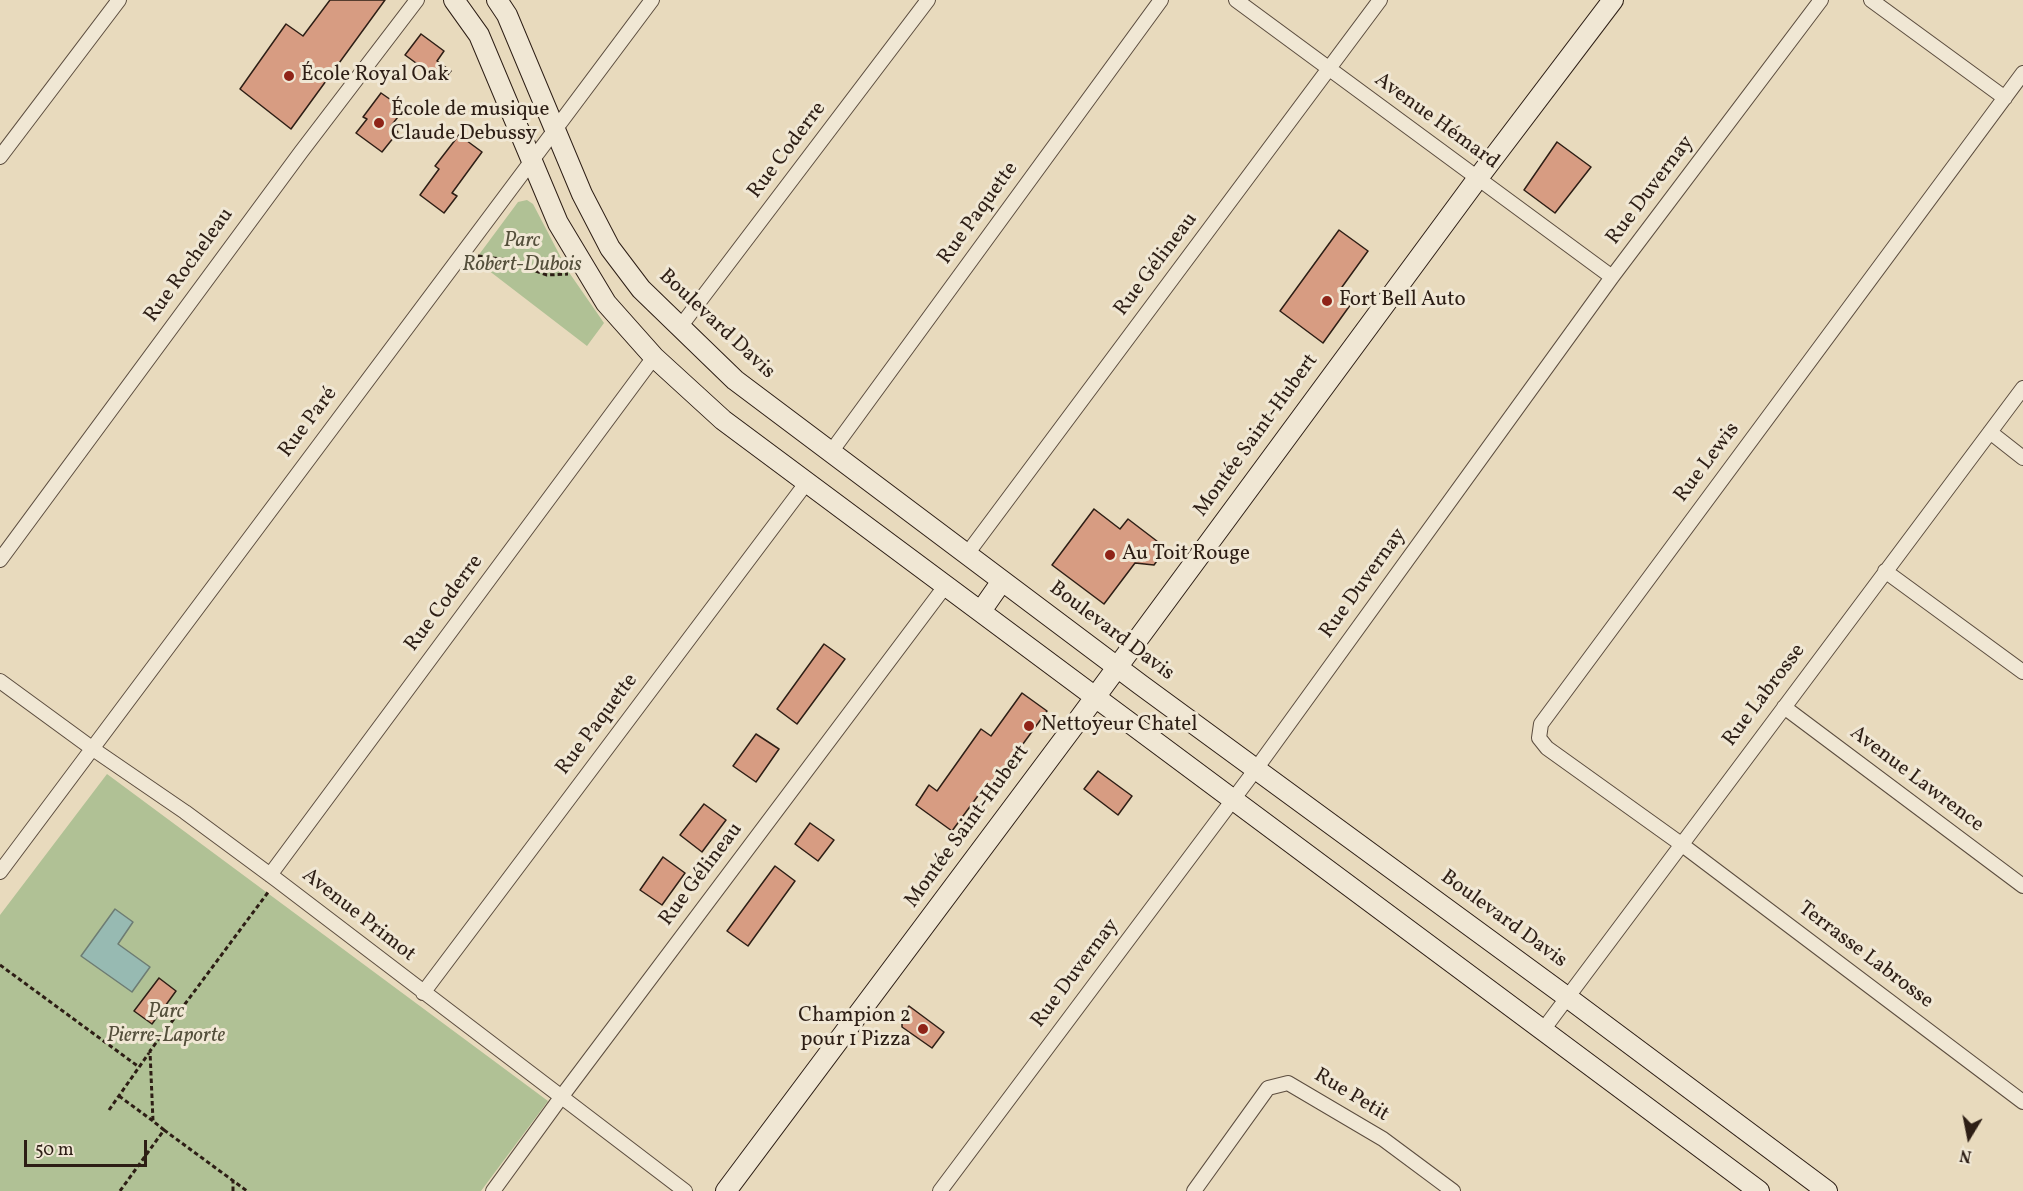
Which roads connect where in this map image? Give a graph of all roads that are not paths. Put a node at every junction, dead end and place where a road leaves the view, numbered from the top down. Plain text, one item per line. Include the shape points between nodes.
1 (119, 0) edge
2 (417, 0) edge
3 (454, 0) edge
4 (497, 0) edge
5 (652, 0) edge
6 (928, 0) edge
7 (1161, 0) edge
8 (1236, 0) edge
9 (1380, 0) edge
10 (1613, 0) edge
11 (1821, 0) edge
12 (1871, 0) edge
13 (1329, 69) junction
14 (2023, 73) edge
15 (2005, 98) junction
16 (556, 130) junction
17 (0, 157) edge
18 (532, 160) junction
19 (1478, 178) junction
20 (1612, 277) junction
21 (680, 327) junction
22 (654, 357) junction
23 (2023, 388) edge
24 (1990, 432) junction
25 (831, 452) junction
26 (2023, 458) edge
27 (807, 482) junction
28 (967, 554) junction
29 (0, 560) edge
30 (1885, 571) junction
31 (1002, 581) junction
32 (946, 585) junction
33 (981, 611) junction
34 (1116, 666) junction
35 (2023, 672) edge
36 (0, 681) edge
37 (1095, 696) junction
38 (1784, 707) junction
39 (93, 749) junction
40 (1256, 769) junction
41 (1233, 800) junction
42 (1681, 844) junction
43 (0, 872) edge
44 (274, 877) junction
45 (2023, 886) edge
46 (423, 993) junction
47 (1567, 997) junction
48 (1543, 1030) junction
49 (562, 1096) junction
50 (2023, 1102) edge
51 (493, 1191) edge
52 (685, 1191) edge
53 (726, 1191) edge
54 (940, 1191) edge
55 (1194, 1191) edge
56 (1453, 1191) edge
57 (1759, 1191) edge
58 (1827, 1191) edge

1 - 17 street
2 - 29 street, Rue Rocheleau
3 - 18 street via 479,35
4 - 16 street, Boulevard Davis
5 - 16 street, Rue Paré
6 - 21 street, Rue Coderre
7 - 25 street, Rue Paquette
8 - 13 street, Avenue Hémard
9 - 13 street, Rue Gélineau
10 - 19 street, Montée Saint-Hubert
11 - 20 street, Rue Duvernay
12 - 15 street
13 - 19 street, Avenue Hémard
13 - 28 street, Rue Gélineau
14 - 15 street, Rue Lewis
15 - 42 street, Rue Lewis via 1541,724 1539,738 1547,748
16 - 18 street, Rue Paré
16 - 21 street, Boulevard Davis via 610,248 641,289
18 - 22 street via 558,223 588,274 606,303
18 - 39 street, Rue Paré
19 - 20 street, Avenue Hémard
19 - 34 street, Montée Saint-Hubert
20 - 40 street, Rue Duvernay
21 - 25 street, Boulevard Davis via 735,380
22 - 27 street via 723,420
22 - 44 street, Rue Coderre
23 - 24 street, Rue Labrosse
24 - 26 street
24 - 30 street, Rue Labrosse
25 - 28 street, Boulevard Davis
27 - 32 street
27 - 46 street, Rue Paquette
28 - 31 street, Boulevard Davis
30 - 35 street
30 - 38 street, Rue Labrosse
31 - 33 street
31 - 34 street, Boulevard Davis
32 - 33 street
32 - 49 street, Rue Gélineau
33 - 37 street
34 - 37 street, Montée Saint-Hubert
34 - 40 street, Boulevard Davis
36 - 39 street, Avenue Primot
37 - 41 street
37 - 53 street, Montée Saint-Hubert
38 - 42 street, Rue Labrosse
38 - 45 street, Avenue Lawrence
39 - 43 street, Rue Paré
39 - 44 street, Avenue Primot
40 - 41 street, Rue Duvernay
40 - 47 street, Boulevard Davis
41 - 48 street
41 - 54 street, Rue Duvernay
42 - 47 street, Rue Labrosse
42 - 50 street, Terrasse Labrosse
44 - 46 street, Avenue Primot
46 - 49 street, Avenue Primot
47 - 48 street, Rue Labrosse
47 - 58 street, Boulevard Davis
48 - 57 street
49 - 51 street, Rue Gélineau
49 - 52 street, Avenue Primot
55 - 56 street, Rue Petit via 1268,1088 1288,1083 1383,1139

